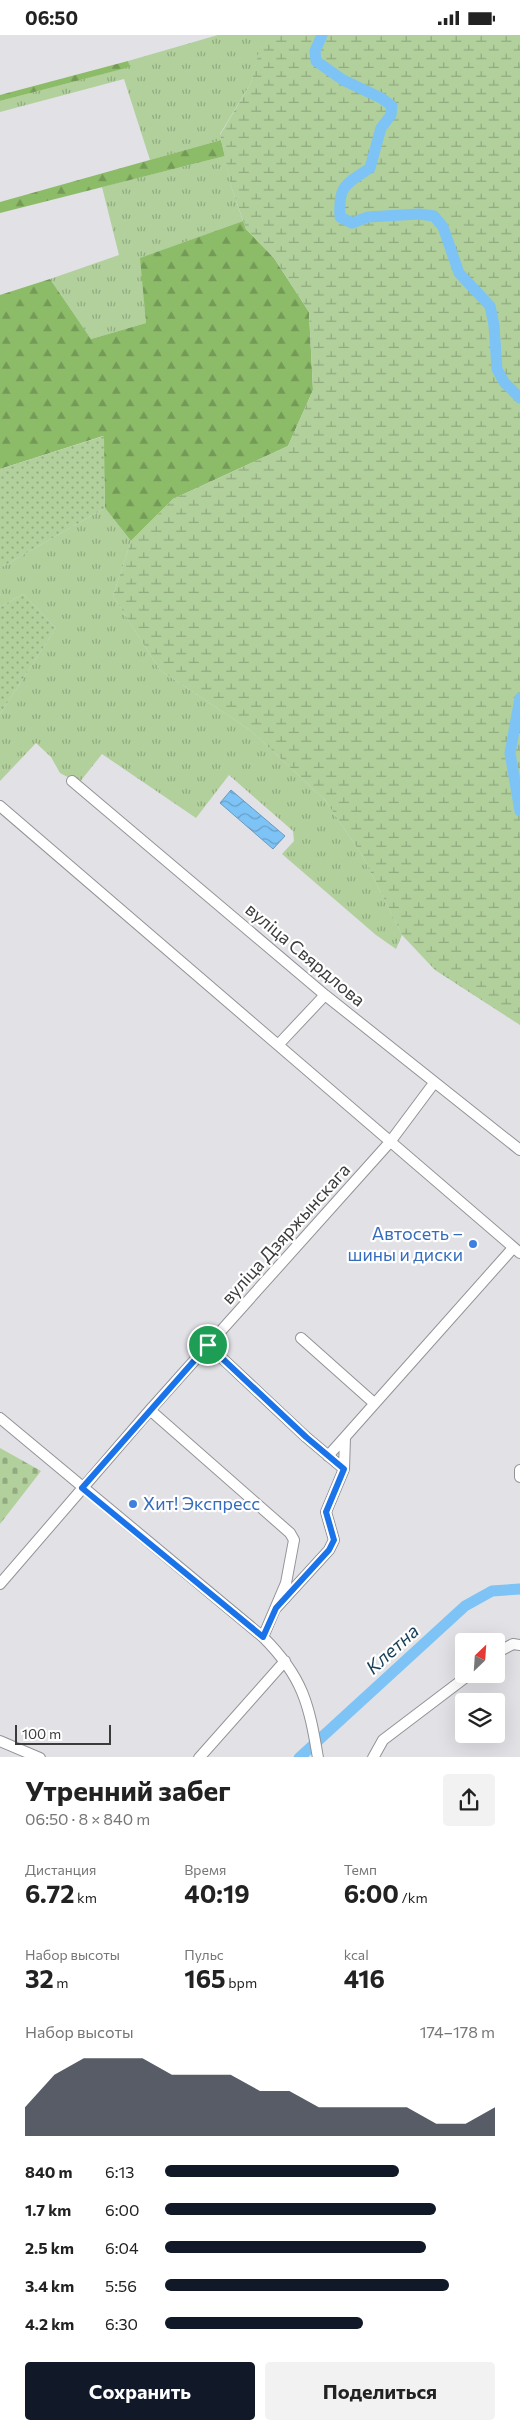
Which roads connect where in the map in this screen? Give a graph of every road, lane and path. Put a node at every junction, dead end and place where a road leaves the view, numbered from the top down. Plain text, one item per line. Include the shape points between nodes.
1 (72, 781) dead end
2 (0, 806) edge
3 (325, 995) junction
4 (278, 1045) junction
5 (434, 1083) junction
6 (390, 1142) junction
7 (520, 1150) edge
8 (517, 1251) edge
9 (301, 1338) dead end
10 (208, 1345) junction
11 (374, 1403) junction
12 (150, 1410) junction
13 (0, 1418) edge
14 (346, 1437) junction
15 (328, 1456) junction
16 (344, 1469) junction
17 (520, 1470) edge
18 (520, 1477) edge
19 (82, 1488) junction
20 (0, 1585) edge
21 (276, 1608) junction
22 (263, 1637) junction
23 (520, 1645) edge
24 (505, 1648) edge
25 (285, 1661) junction
26 (458, 1683) edge
27 (0, 1741) edge
28 (40, 1757) edge
29 (200, 1757) edge
30 (318, 1757) edge
31 (373, 1757) edge

1 - 3 street, вуліца Свярдлова
2 - 4 street
3 - 4 street
3 - 5 street, вуліца Свярдлова
4 - 6 street
5 - 6 street, вуліца Дзяржынскага
5 - 7 street, вуліца Свярдлова
6 - 8 street
6 - 10 street, вуліца Дзяржынскага
8 - 11 street
9 - 11 street
10 - 12 street, вуліца Дзяржынскага
10 - 15 street
11 - 14 street
12 - 19 street, вуліца Дзяржынскага
12 - 21 street via 290,1533 294,1540 292,1555
13 - 19 street
14 - 15 street
14 - 16 street
15 - 16 street
16 - 21 street via 326,1512 334,1540 329,1550
17 - 18 street
19 - 20 street, вуліца Дзяржынскага
19 - 22 street
21 - 22 street
22 - 25 street
23 - 24 street via 513,1643
25 - 29 street
25 - 30 street via 306,1698
26 - 31 street via 383,1740
27 - 28 street

